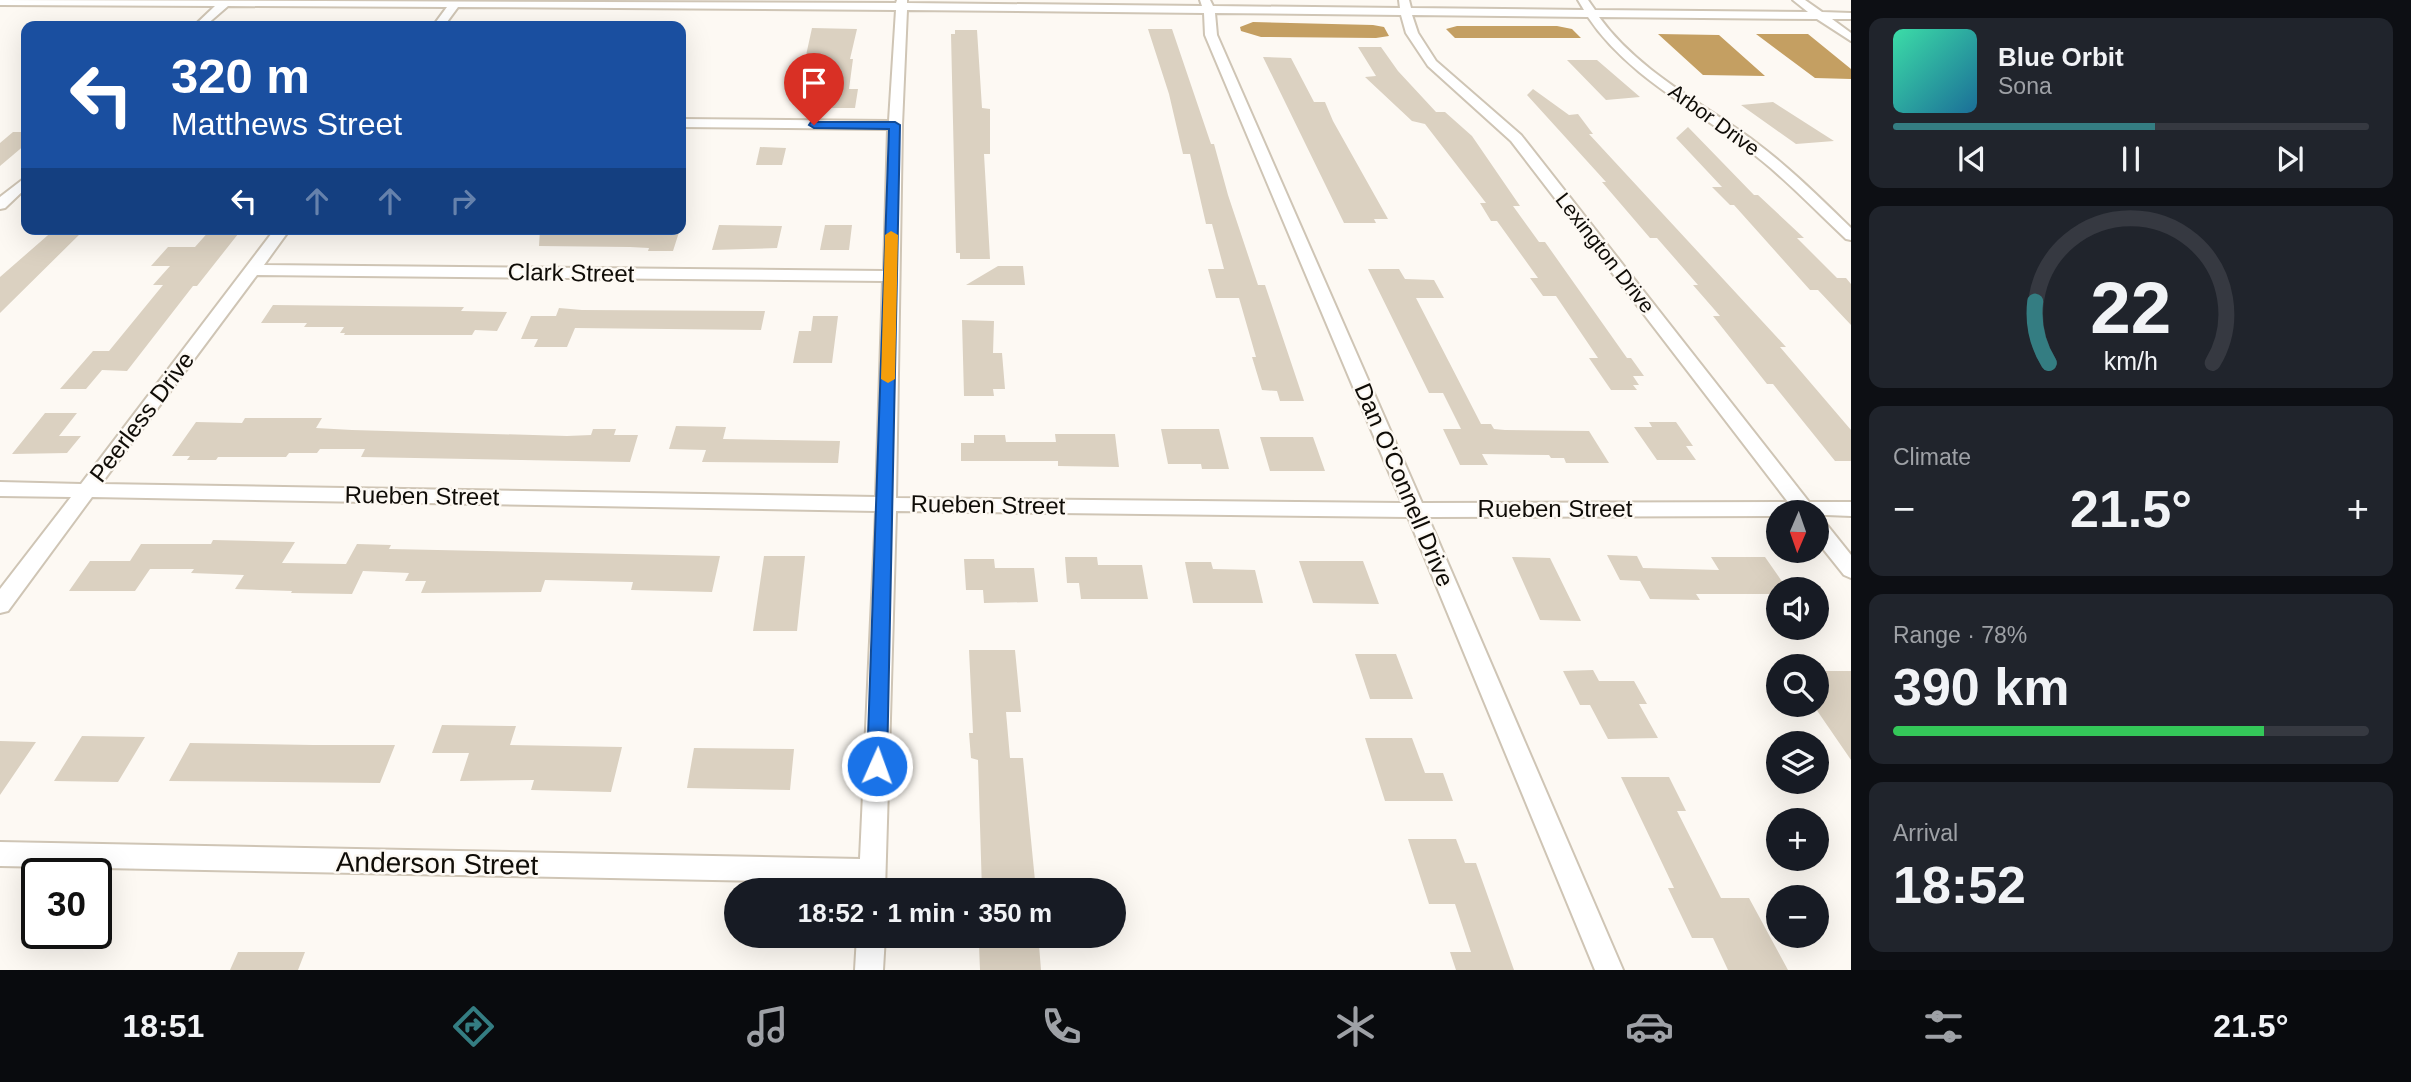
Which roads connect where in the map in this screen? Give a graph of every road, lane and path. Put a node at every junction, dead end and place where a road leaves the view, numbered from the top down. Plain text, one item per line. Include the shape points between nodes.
1 (1583, 0) edge
2 (1798, 0) edge
3 (0, 1) edge
4 (227, 1) edge
5 (456, 2) edge
6 (675, 2) edge
7 (902, 4) edge
8 (1207, 5) edge
9 (1405, 7) edge
10 (1591, 14) junction
11 (1819, 15) junction
12 (1851, 16) edge
13 (205, 21) edge
14 (442, 21) edge
15 (1851, 38) edge
16 (686, 123) edge
17 (895, 125) junction
18 (21, 186) edge
19 (0, 205) edge
20 (278, 235) edge
21 (1851, 236) edge
22 (252, 270) junction
23 (890, 276) junction
24 (0, 489) edge
25 (88, 490) junction
26 (1797, 500) edge
27 (886, 504) junction
28 (1415, 509) junction
29 (1851, 509) edge
30 (1829, 513) edge
31 (1766, 515) edge
32 (1829, 542) edge
33 (1851, 570) edge
34 (0, 605) edge
35 (0, 854) edge
36 (776, 878) edge
37 (873, 878) edge
38 (870, 948) edge
39 (869, 970) edge
40 (1609, 970) edge

1 - 10 street, Arbor Drive
2 - 11 street
3 - 4 street
4 - 5 street
4 - 13 street
5 - 6 street
5 - 14 street
6 - 7 street
7 - 8 street
7 - 17 street
8 - 9 street
8 - 28 street, Dan O'Connell Drive via 1211,36
9 - 10 street
9 - 26 street, Lexington Drive via 1413,35 1443,76 1516,138
10 - 11 street
10 - 21 street, Arbor Drive via 1640,65 1748,144
11 - 12 street
11 - 15 street
16 - 17 street
17 - 23 street
18 - 19 street
20 - 22 street, Peerless Drive
22 - 23 street, Clark Street
22 - 25 street, Peerless Drive
23 - 27 street
24 - 25 street, Rueben Street
25 - 27 street, Rueben Street
25 - 34 street, Peerless Drive
27 - 28 street, Rueben Street
27 - 37 street
28 - 31 street, Rueben Street
28 - 40 street, Dan O'Connell Drive
29 - 30 street, Rueben Street
32 - 33 street, Lexington Drive
35 - 36 street, Anderson Street
38 - 39 street

